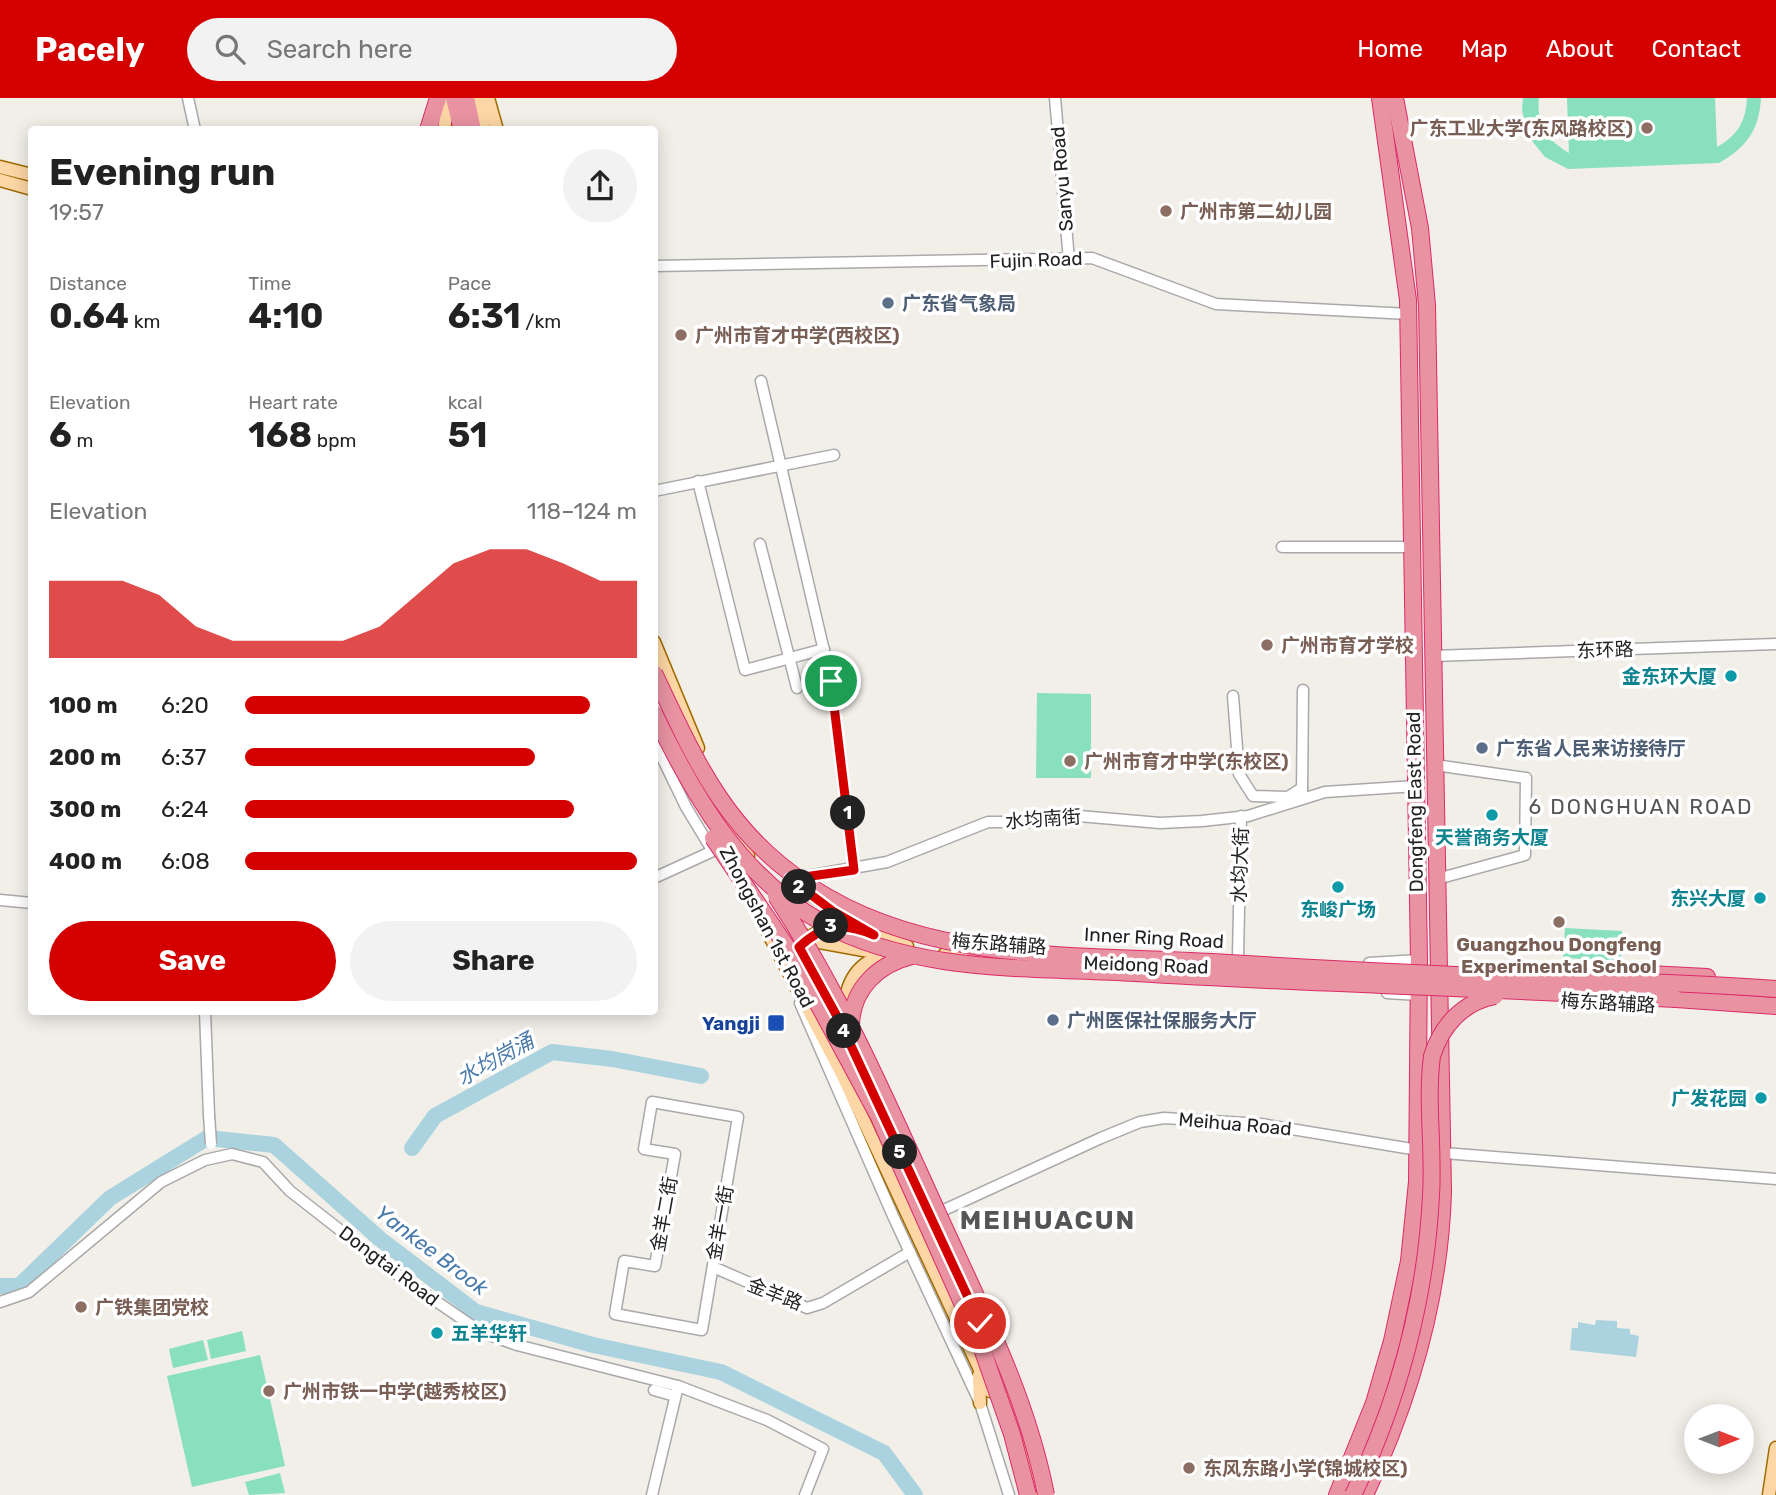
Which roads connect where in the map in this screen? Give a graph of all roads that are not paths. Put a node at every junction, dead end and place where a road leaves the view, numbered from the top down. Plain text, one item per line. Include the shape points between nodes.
1 (188, 98) edge
2 (441, 98) edge
3 (456, 98) edge
4 (466, 98) edge
5 (479, 98) edge
6 (488, 98) edge
7 (1055, 98) edge
8 (1378, 98) edge
9 (1397, 98) edge
10 (194, 126) edge
11 (430, 126) edge
12 (445, 126) edge
13 (463, 126) edge
14 (472, 126) edge
15 (483, 126) edge
16 (496, 126) edge
17 (0, 167) edge
18 (28, 174) edge
19 (0, 180) edge
20 (28, 188) edge
21 (1069, 260) junction
22 (658, 266) edge
23 (1409, 314) junction
24 (761, 381) dead end
25 (834, 455) dead end
26 (783, 465) junction
27 (698, 481) junction
28 (658, 490) edge
29 (760, 544) dead end
30 (1282, 547) dead end
31 (1412, 547) junction
32 (1776, 643) edge
33 (824, 649) junction
34 (658, 651) edge
35 (1433, 656) junction
36 (789, 657) junction
37 (658, 681) edge
38 (797, 688) dead end
39 (1303, 690) dead end
40 (1233, 696) dead end
41 (658, 719) edge
42 (658, 719) edge
43 (658, 743) edge
44 (658, 744) edge
45 (1435, 765) junction
46 (708, 784) junction
47 (1416, 786) junction
48 (1302, 788) junction
49 (1302, 800) junction
50 (1241, 816) junction
51 (709, 818) junction
52 (735, 831) junction
53 (713, 851) junction
54 (854, 870) junction
55 (736, 871) junction
56 (658, 876) edge
57 (760, 878) dead end
58 (790, 879) junction
59 (1437, 879) junction
60 (0, 900) edge
61 (28, 903) edge
62 (773, 904) dead end
63 (874, 935) junction
64 (804, 943) junction
65 (1061, 953) junction
66 (890, 955) junction
67 (1238, 956) junction
68 (1132, 958) junction
69 (1419, 960) junction
70 (1346, 970) junction
71 (791, 974) junction
72 (1716, 978) joint
73 (851, 980) junction
74 (1776, 982) edge
75 (1439, 985) junction
76 (1419, 989) junction
77 (1776, 989) edge
78 (1676, 999) junction
79 (1776, 1001) edge
80 (1776, 1013) edge
81 (205, 1015) edge
82 (847, 1037) junction
83 (652, 1102) joint
84 (879, 1117) junction
85 (1418, 1150) junction
86 (1444, 1153) junction
87 (212, 1158) junction
88 (890, 1178) junction
89 (1776, 1179) edge
90 (924, 1203) junction
91 (944, 1210) junction
92 (937, 1232) junction
93 (945, 1249) junction
94 (910, 1252) junction
95 (931, 1266) junction
96 (713, 1268) junction
97 (0, 1302) edge
98 (615, 1314) joint
99 (978, 1364) junction
100 (998, 1366) junction
101 (1020, 1383) junction
102 (654, 1390) dead end
103 (676, 1391) junction
104 (980, 1403) junction
105 (1776, 1448) edge
106 (652, 1495) edge
107 (805, 1495) edge
108 (1009, 1495) edge
109 (1023, 1495) edge
110 (1028, 1495) edge
111 (1036, 1495) edge
112 (1046, 1495) edge
113 (1052, 1495) edge
114 (1337, 1495) edge
115 (1353, 1495) edge
116 (1365, 1495) edge
117 (1769, 1495) edge

1 - 10 street
2 - 11 highway
2 - 12 main road
3 - 13 highway
4 - 14 highway
5 - 15 main road
6 - 16 main road
7 - 21 street, Sanyu Road
8 - 23 highway, Dongfeng East Road
9 - 35 highway, Dongfeng East Road via 1422,241 1427,304
17 - 18 main road
19 - 20 main road
21 - 22 street, Fujin Road
21 - 23 street, Fujin Road via 1092,258 1216,304
23 - 31 highway, Dongfeng East Road
24 - 26 street
25 - 26 street
26 - 27 street
26 - 33 street
27 - 28 street
27 - 36 street via 745,670
29 - 36 street
30 - 31 street
31 - 47 highway, Dongfeng East Road
32 - 35 street, 东环路
33 - 36 street
33 - 54 street
34 - 52 main road, Zhongshan 1st Road
35 - 45 highway, Dongfeng East Road
36 - 38 street
37 - 46 highway, Inner Ring Road, bridge
39 - 48 street
40 - 48 street via 1239,774 1253,796 1288,797
41 - 51 main road, Zhongshan 1st Road
42 - 78 highway, Inner Ring Road, bridge via 708,815 751,866 813,917 894,951 967,963 1121,973
43 - 84 highway, bridge via 689,802 789,950
44 - 53 street
45 - 59 highway, Dongfeng East Road
45 - 59 street via 1526,778 1525,855
46 - 65 highway, Inner Ring Road, bridge via 775,860 811,888 864,916 953,944
46 - 112 highway, bridge via 808,946 866,1055 998,1346 1028,1426
47 - 49 street, 水均南街 via 1346,789
47 - 69 highway, Dongfeng East Road
48 - 49 street
49 - 50 street, 水均南街
50 - 54 street, 水均南街 via 1160,823 1079,816 989,822 921,851
50 - 67 street, 水均大街
51 - 55 main road, Zhongshan 1st Road
51 - 64 main road
52 - 57 main road, Zhongshan 1st Road
52 - 58 main road
53 - 55 street
53 - 56 street
54 - 58 street, 水均南街
55 - 71 main road, Zhongshan 1st Road
58 - 63 main road
59 - 75 highway, Dongfeng East Road
60 - 61 street
62 - 64 main road, Zhongshan 1st Road
63 - 64 main road via 826,927
63 - 68 main road, Meidong Road via 938,953
64 - 66 main road, Meidong Road
64 - 71 main road via 794,953
64 - 82 main road, Zhongshan 1st Road
65 - 70 highway, Inner Ring Road, bridge
65 - 84 highway, bridge via 921,955 903,958 873,975 855,1000 851,1032 855,1058
66 - 73 main road via 867,963
66 - 76 main road, Meidong Road
67 - 68 street
67 - 69 street via 1384,964
68 - 69 main road, Meidong Road via 1386,974
69 - 76 highway, Dongfeng East Road
70 - 72 highway, bridge via 1480,967
70 - 77 highway, Inner Ring Road, bridge
71 - 88 main road, Zhongshan 1st Road
71 - 94 street via 821,1056
72 - 74 street
73 - 82 main road via 845,1001
73 - 91 street via 850,1002 856,1021
75 - 79 main road
75 - 80 street, 梅东路辅路
75 - 86 highway, Dongfeng East Road
76 - 85 highway, Dongfeng East Road
78 - 79 highway, Inner Ring Road
78 - 115 highway, bridge via 1497,996 1468,1005 1441,1035 1431,1065 1431,1196 1422,1281 1395,1390
81 - 87 street, bridge
82 - 90 main road, Zhongshan 1st Road
83 - 96 street, 金羊一街 via 738,1117
83 - 98 street, 金羊二街 via 644,1149 675,1154 655,1266 624,1261
84 - 110 highway, bridge via 980,1343
85 - 91 street, Meihua Road via 1252,1123 1152,1119
85 - 114 highway, Dongfeng East Road via 1412,1243 1398,1317 1374,1403
86 - 89 street
86 - 116 highway, Dongfeng East Road via 1441,1231 1423,1338 1396,1423
87 - 97 street, Dongtai Road via 161,1182 29,1292
87 - 103 street, Dongtai Road via 232,1154 263,1162 290,1191 395,1273 481,1332
88 - 90 street
88 - 95 main road, Zhongshan 1st Road
90 - 91 street
90 - 92 main road, Zhongshan 1st Road
91 - 92 street
91 - 93 main road
91 - 101 street
92 - 93 main road, Zhongshan 1st Road
92 - 95 street
93 - 100 main road, Zhongshan 1st Road
94 - 96 street, 金羊路 via 807,1308
94 - 104 street
95 - 99 main road, Zhongshan 1st Road
96 - 98 street, 金羊一街 via 702,1330
99 - 104 main road
99 - 109 main road, Zhongshan 1st Road
100 - 101 main road
100 - 111 main road, Zhongshan 1st Road
101 - 113 street
102 - 103 street
103 - 106 street
103 - 107 street, Dongtai Road via 767,1420 823,1449
104 - 108 street
105 - 117 main road

